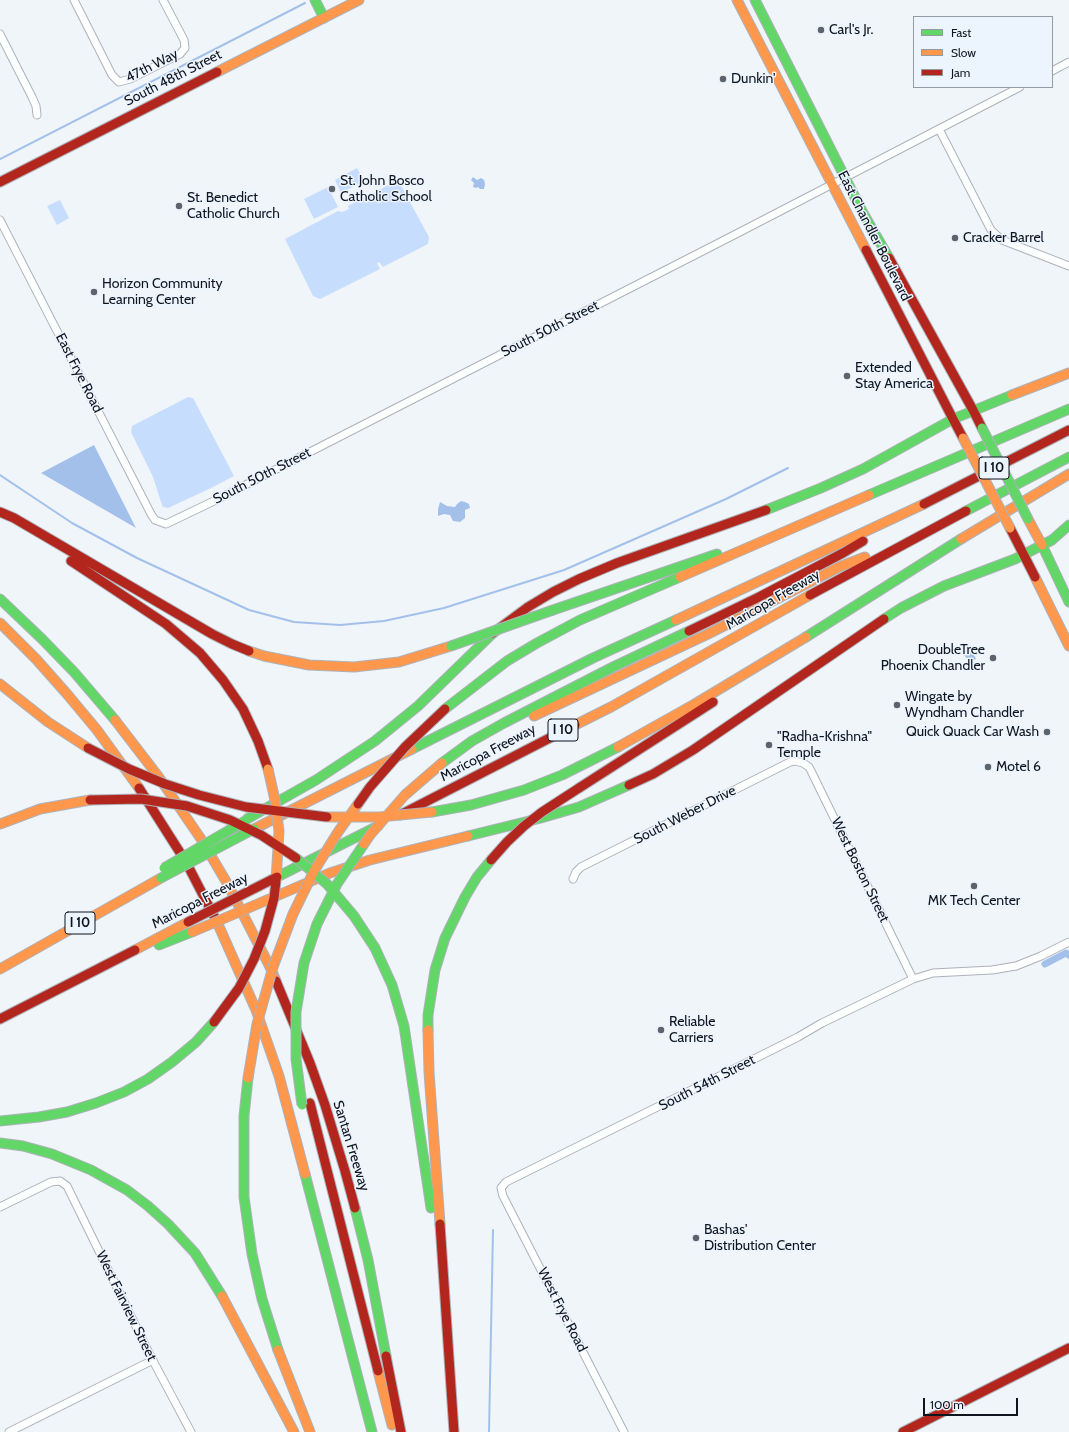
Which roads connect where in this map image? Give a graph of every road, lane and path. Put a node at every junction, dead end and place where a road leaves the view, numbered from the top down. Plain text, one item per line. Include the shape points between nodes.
1 (74, 0) edge
2 (163, 0) edge
3 (315, 0) edge
4 (359, 0) edge
5 (737, 0) edge
6 (756, 0) edge
7 (324, 18) junction
8 (0, 34) edge
9 (1069, 62) edge
10 (1053, 70) edge
11 (1018, 88) edge
12 (37, 115) dead end
13 (939, 129) junction
14 (845, 178) junction
15 (0, 182) edge
16 (832, 185) junction
17 (0, 220) edge
18 (1069, 266) edge
19 (1069, 373) edge
20 (1069, 409) edge
21 (973, 410) junction
22 (954, 419) junction
23 (1069, 430) edge
24 (1069, 458) edge
25 (1069, 474) edge
26 (918, 507) junction
27 (0, 512) edge
28 (0, 516) edge
29 (160, 523) joint
30 (1069, 525) edge
31 (777, 534) junction
32 (911, 540) junction
33 (1042, 545) junction
34 (1023, 554) junction
35 (0, 599) edge
36 (1069, 602) edge
37 (0, 623) edge
38 (821, 628) junction
39 (1069, 646) edge
40 (0, 684) edge
41 (803, 763) joint
42 (0, 824) edge
43 (160, 874) junction
44 (573, 879) dead end
45 (1069, 942) edge
46 (0, 969) edge
47 (95, 971) junction
48 (913, 979) junction
49 (0, 1019) edge
50 (306, 1104) junction
51 (0, 1122) edge
52 (0, 1143) edge
53 (502, 1188) joint
54 (0, 1207) edge
55 (443, 1278) junction
56 (1069, 1348) edge
57 (153, 1360) junction
58 (9, 1432) edge
59 (191, 1432) edge
60 (294, 1432) edge
61 (310, 1432) edge
62 (372, 1432) edge
63 (386, 1432) edge
64 (394, 1432) edge
65 (401, 1432) edge
66 (454, 1432) edge
67 (624, 1432) edge
68 (903, 1432) edge

1 - 2 street, 47th Way via 112,75 119,82 180,54 185,48 184,40
3 - 7 main road
4 - 7 main road, South 48th Street
5 - 16 main road, East Chandler Boulevard
6 - 14 main road, East Chandler Boulevard
7 - 15 main road, South 48th Street
8 - 12 street via 32,97
9 - 10 street
11 - 13 street, South 50th Street
13 - 14 street, South 50th Street
13 - 18 street via 991,230 1002,240
14 - 16 street, South 50th Street
14 - 21 main road, East Chandler Boulevard
16 - 22 main road, East Chandler Boulevard
16 - 29 street, South 50th Street via 210,503 172,522
17 - 29 street, East Frye Road via 151,514
19 - 21 main road
20 - 31 main road
21 - 22 main road
21 - 33 main road, East Chandler Boulevard, bridge
22 - 34 main road, East Chandler Boulevard, bridge
22 - 43 main road, bridge via 821,488 778,506 617,563 553,592 496,632 418,706 375,741 316,780 247,819
23 - 26 main road, Maricopa Freeway / I 10
24 - 32 main road, Maricopa Freeway / I 10
25 - 38 main road
26 - 43 main road, Maricopa Freeway / I 10, bridge via 593,658
26 - 50 main road, bridge via 843,553 741,606 504,722 472,741 414,787 366,840 343,874 313,934 298,993 295,1032 296,1069
27 - 31 main road, bridge via 232,644 264,656 309,665 354,667 399,662 421,656
28 - 51 main road, bridge via 138,604 174,630 192,645 220,676 240,704 258,741 268,769 279,830 274,898 254,960 239,988 196,1042 148,1079 124,1092 67,1112
30 - 33 main road
31 - 61 main road, bridge via 557,632 507,661 475,684 405,747 374,781 314,871 293,914 273,967 257,1024 244,1116 243,1162 244,1198 262,1299 273,1338
32 - 47 main road, Maricopa Freeway / I 10, bridge via 611,707
32 - 50 main road, bridge via 839,567 708,634 518,724 480,745 421,790 398,813 369,849 344,886 324,927 312,963 304,1008 303,1058
33 - 34 main road
33 - 36 main road, East Chandler Boulevard
34 - 39 main road, East Chandler Boulevard
34 - 47 main road, bridge via 901,608 693,750 653,774 621,789 579,807 541,818 389,854 330,873
35 - 65 main road, Santan Freeway via 58,655 119,724 201,839 228,883 260,946 318,1084 350,1186 366,1253
37 - 62 main road via 62,688 111,748 151,805 198,884 238,967 262,1024 279,1076
38 - 40 main road, bridge via 686,709 576,769 510,794 471,804 432,812 386,817 337,818 290,814 246,807 165,784 88,748 48,722
38 - 55 main road, bridge via 785,656 551,806 524,826 491,860 468,892 450,927 438,959 427,1027
41 - 44 street, South Weber Drive via 790,762 581,867
41 - 48 street, West Boston Street via 809,767
42 - 55 main road, bridge via 40,809 110,798 141,799 187,806 230,820 261,835 293,855 326,884 354,916 375,948 392,985 404,1026 434,1234
43 - 46 main road, Maricopa Freeway / I 10 via 102,911
45 - 48 street, South 54th Street via 1016,966 933,973
47 - 49 main road, Maricopa Freeway / I 10
48 - 53 street, South 54th Street via 506,1182
50 - 63 main road
50 - 64 main road
52 - 60 main road via 52,1154 91,1170 132,1194 168,1224 195,1253 214,1281
53 - 67 street, West Frye Road via 507,1203
54 - 57 street, West Fairview Street via 51,1182 60,1181 67,1186
55 - 66 main road
56 - 68 main road
57 - 58 street
57 - 59 street, West Fairview Street

